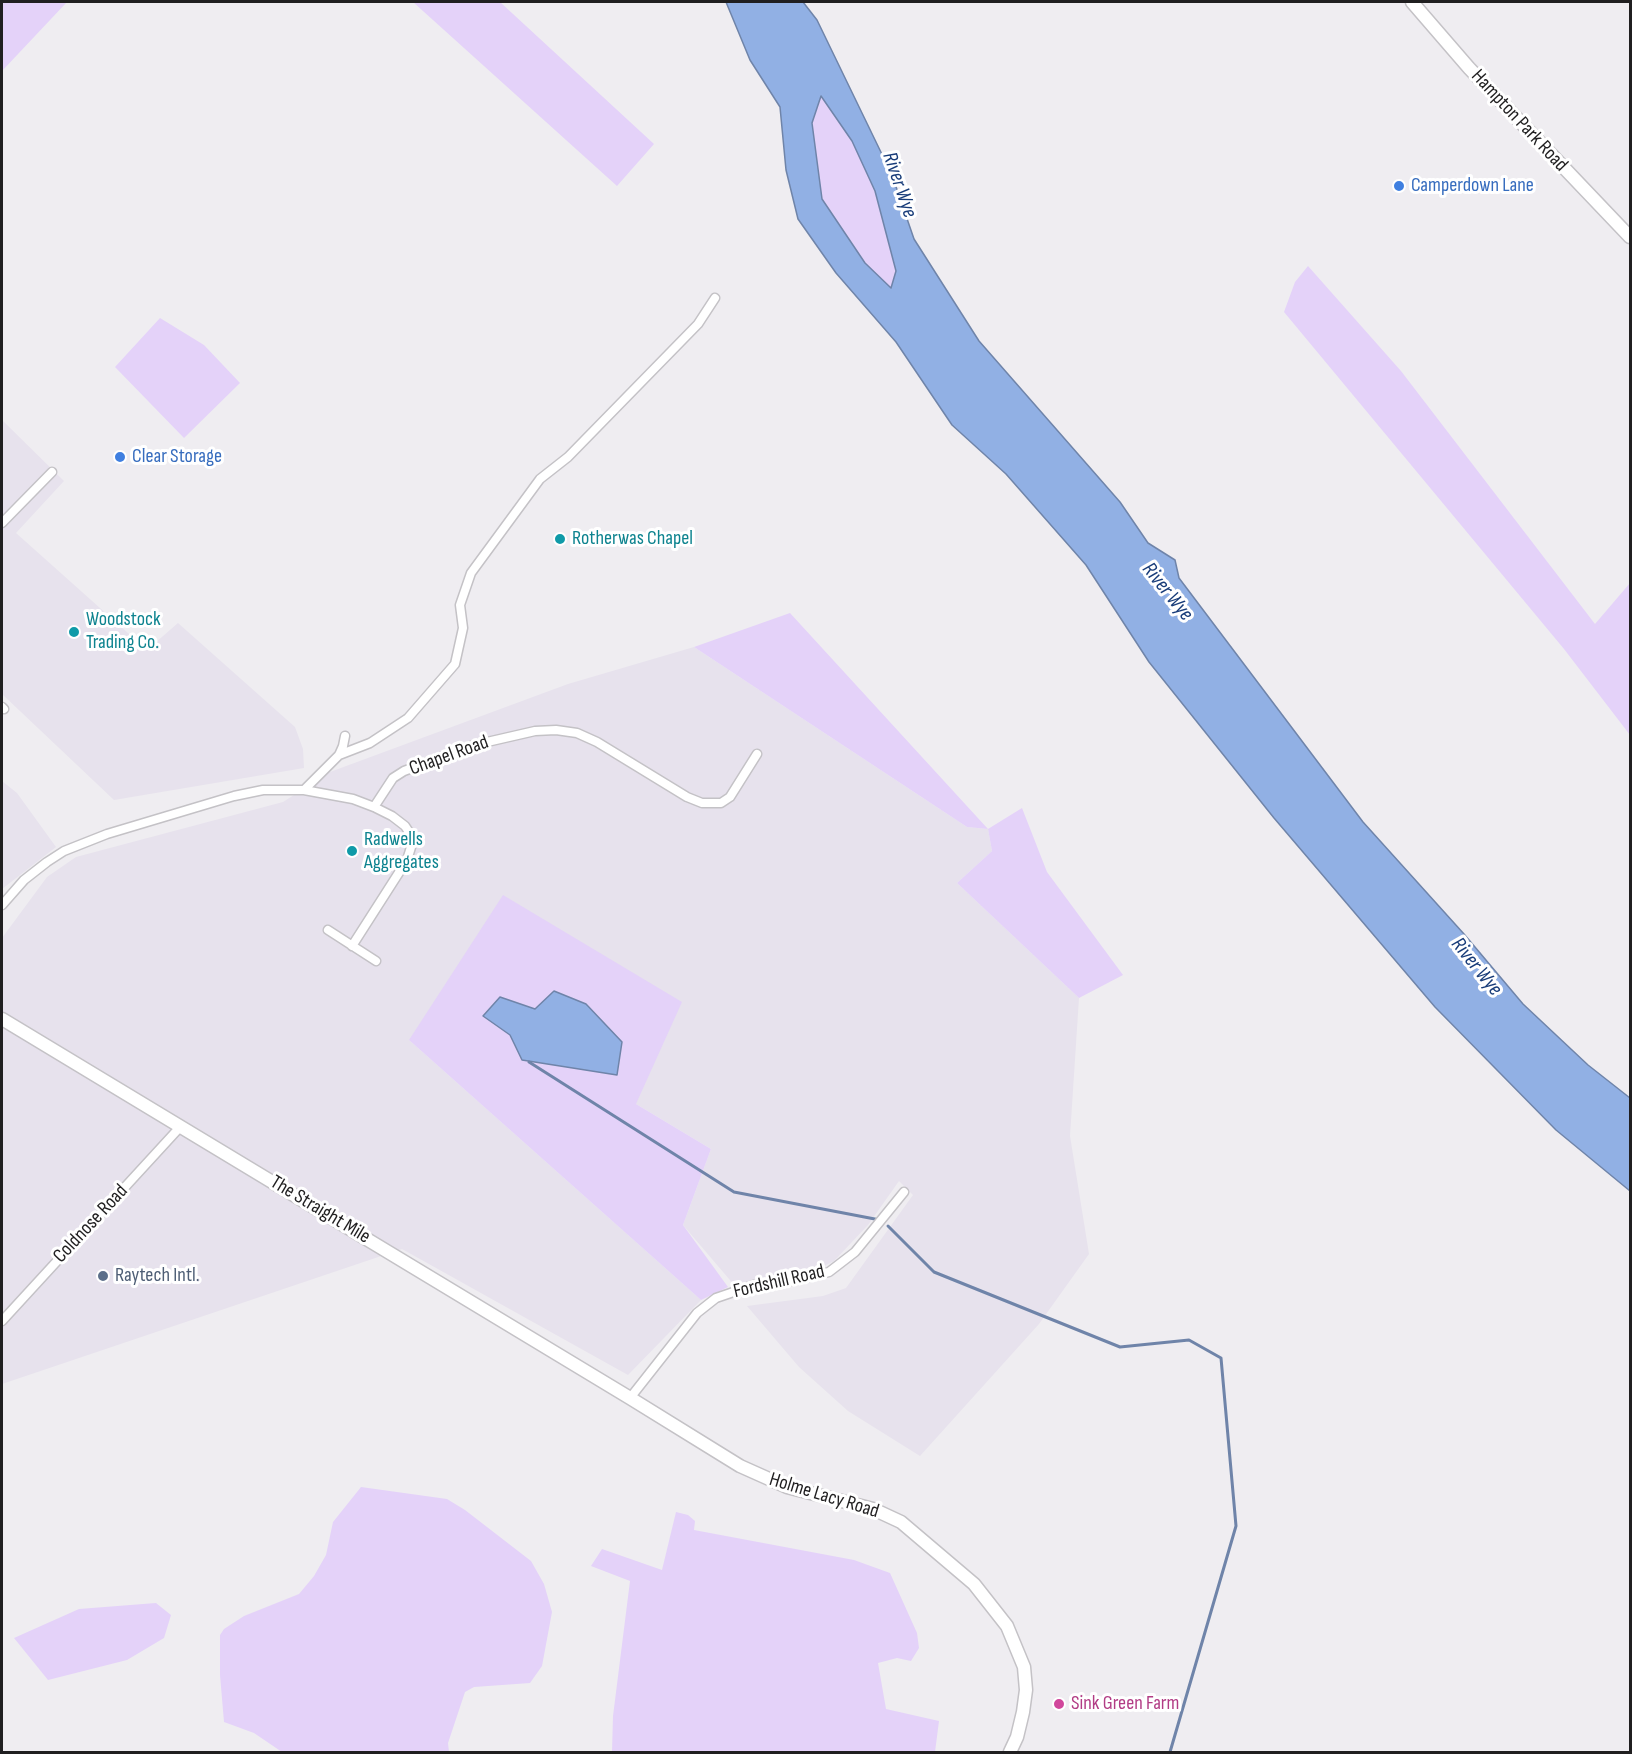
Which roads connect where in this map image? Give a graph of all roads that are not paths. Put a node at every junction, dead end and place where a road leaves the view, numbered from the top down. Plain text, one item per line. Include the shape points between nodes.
1 (1412, 2) edge
2 (1630, 237) edge
3 (715, 298) dead end
4 (52, 472) dead end
5 (2, 523) edge
6 (345, 736) dead end
7 (757, 754) dead end
8 (339, 755) junction
9 (304, 790) junction
10 (374, 807) junction
11 (2, 905) edge
12 (327, 930) dead end
13 (352, 946) junction
14 (376, 961) dead end
15 (4, 1019) edge
16 (181, 1126) junction
17 (904, 1192) dead end
18 (2, 1321) edge
19 (630, 1398) junction
20 (1010, 1752) edge

1 - 2 main road, Hampton Park Road via 1469,68
3 - 8 street via 698,324 674,349 568,457 540,479 471,573 460,605 463,628 455,664 448,673 408,718 370,743
4 - 5 street
6 - 8 street
7 - 10 street, Chapel Road via 730,797 721,803 702,803 577,733 535,731 474,745 404,771 393,778
8 - 9 street
9 - 10 street
9 - 11 street via 263,790 234,796 107,834 46,862
10 - 13 street via 405,826 412,844 407,860
12 - 13 street
13 - 14 street
15 - 16 main road, The Straight Mile
16 - 18 street, Coldnose Road
16 - 19 main road, The Straight Mile
17 - 19 street, Fordshill Road via 855,1252 829,1272 753,1285 716,1298 697,1313
19 - 20 main road, Holme Lacy Road via 754,1474 820,1497 873,1509 901,1522 974,1584 1007,1626 1024,1667 1023,1712

